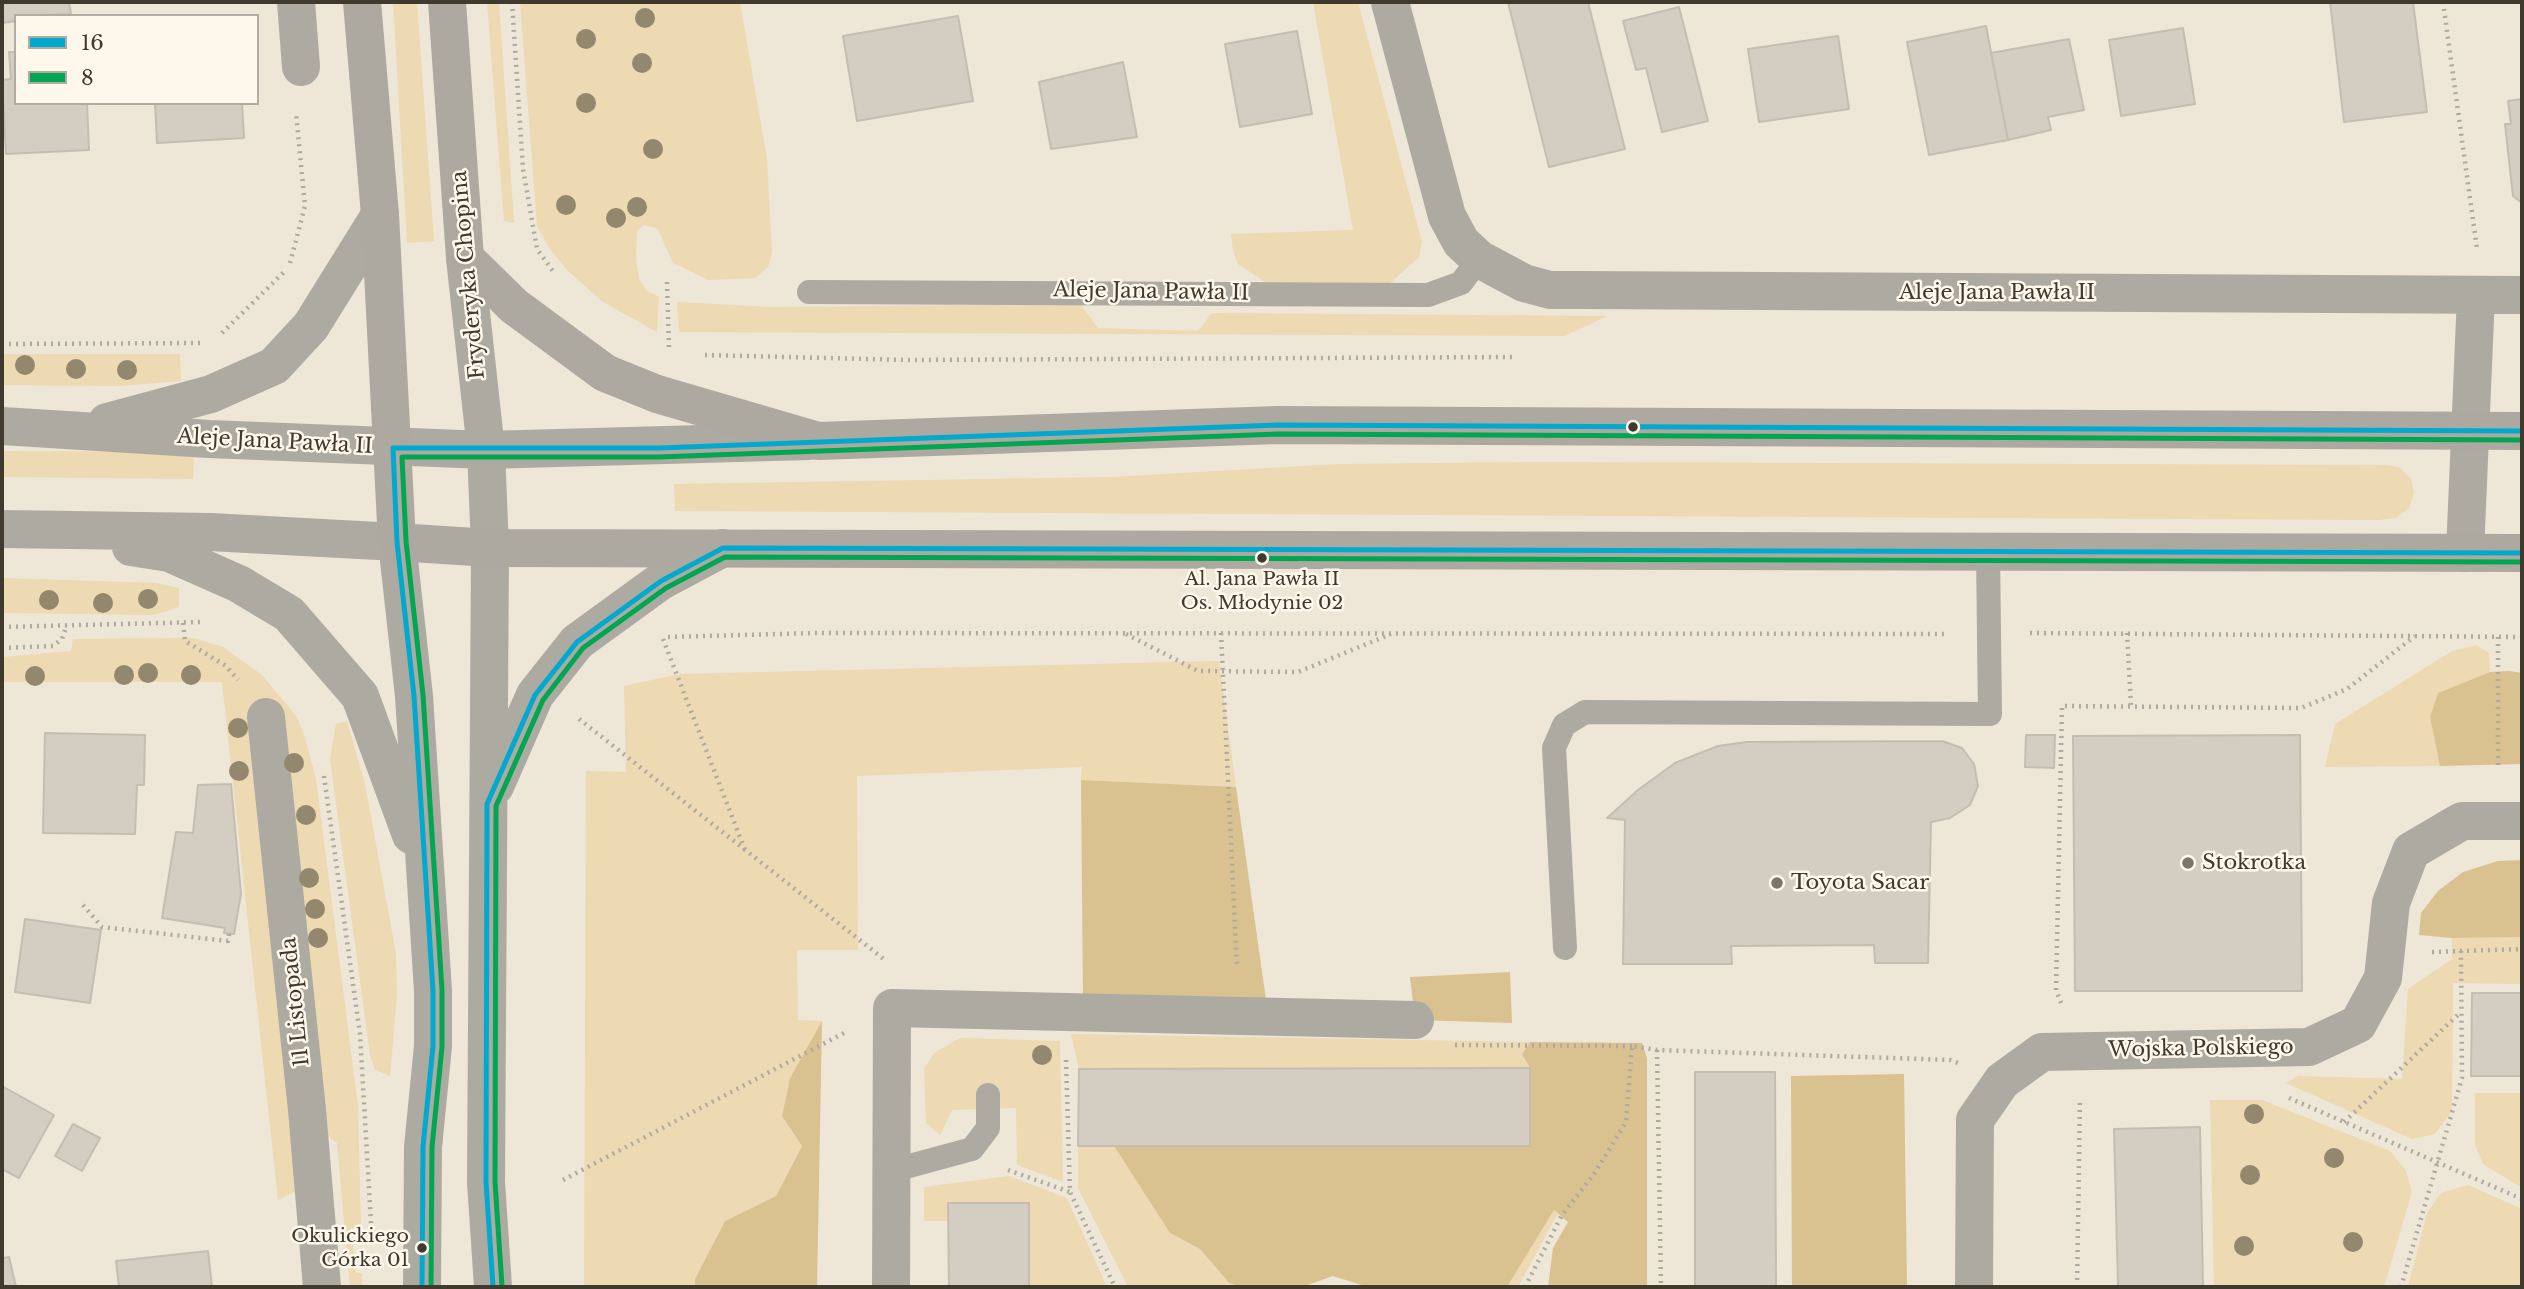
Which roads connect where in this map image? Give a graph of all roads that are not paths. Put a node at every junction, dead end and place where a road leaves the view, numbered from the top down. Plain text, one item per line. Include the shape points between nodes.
1 (296, 2) edge
2 (362, 2) edge
3 (447, 2) edge
4 (1390, 2) edge
5 (301, 67) road end
6 (380, 215) junction
7 (464, 258) junction
8 (1479, 259) junction
9 (809, 292) dead end
10 (2476, 295) junction
11 (2522, 295) edge
12 (2, 426) edge
13 (79, 430) junction
14 (2469, 431) junction
15 (2522, 431) edge
16 (818, 441) junction
17 (393, 448) junction
18 (486, 450) junction
19 (15, 529) edge
20 (397, 542) junction
21 (490, 548) junction
22 (723, 548) junction
23 (1987, 552) junction
24 (2465, 553) junction
25 (2522, 554) edge
26 (266, 717) road end
27 (487, 804) junction
28 (2522, 821) edge
29 (427, 879) junction
30 (1565, 948) dead end
31 (1415, 1020) dead end
32 (988, 1096) dead end
33 (891, 1171) junction
34 (321, 1287) edge
35 (422, 1287) edge
36 (493, 1287) edge
37 (891, 1287) edge
38 (1974, 1287) edge

1 - 5 street
2 - 6 main road
3 - 7 main road, Fryderyka Chopina
4 - 8 street, Aleje Jana Pawła II via 1447,216 1461,242
6 - 13 street via 311,327 274,366 211,394
6 - 17 main road
7 - 16 main road via 514,306 605,373 657,394
7 - 18 street, Fryderyka Chopina
8 - 9 lane, Aleje Jana Pawła II via 1461,283 1428,295
8 - 10 street, Aleje Jana Pawła II via 1524,284 1550,290
10 - 11 street, Aleje Jana Pawła II
10 - 14 street
12 - 13 street, Aleje Jana Pawła II
13 - 17 street, Aleje Jana Pawła II
14 - 15 main road, Aleje Jana Pawła II
14 - 16 main road, Aleje Jana Pawła II via 1278,425
14 - 24 street
16 - 18 street, Aleje Jana Pawła II
17 - 18 street, Aleje Jana Pawła II
17 - 20 main road
18 - 21 street, Fryderyka Chopina
19 - 20 street via 210,532
19 - 29 street via 169,553 239,584 289,614 360,696
20 - 21 main road
20 - 29 street
21 - 22 main road
21 - 27 street, Fryderyka Chopina
22 - 23 main road
22 - 27 street via 661,581 577,642 535,695
23 - 24 main road
23 - 30 lane via 1990,713 1585,712 1564,725 1555,748
24 - 25 main road
26 - 34 street, 11 Listopada
27 - 36 street, Fryderyka Chopina via 486,1182
28 - 38 street, Wojska Polskiego via 2462,821 2411,851 2391,903 2383,978 2358,1024 2309,1046 2042,1052 2002,1081 1975,1120
29 - 35 street via 433,1046 423,1147
31 - 33 street via 892,1008
32 - 33 lane via 988,1128 972,1149
33 - 37 street

